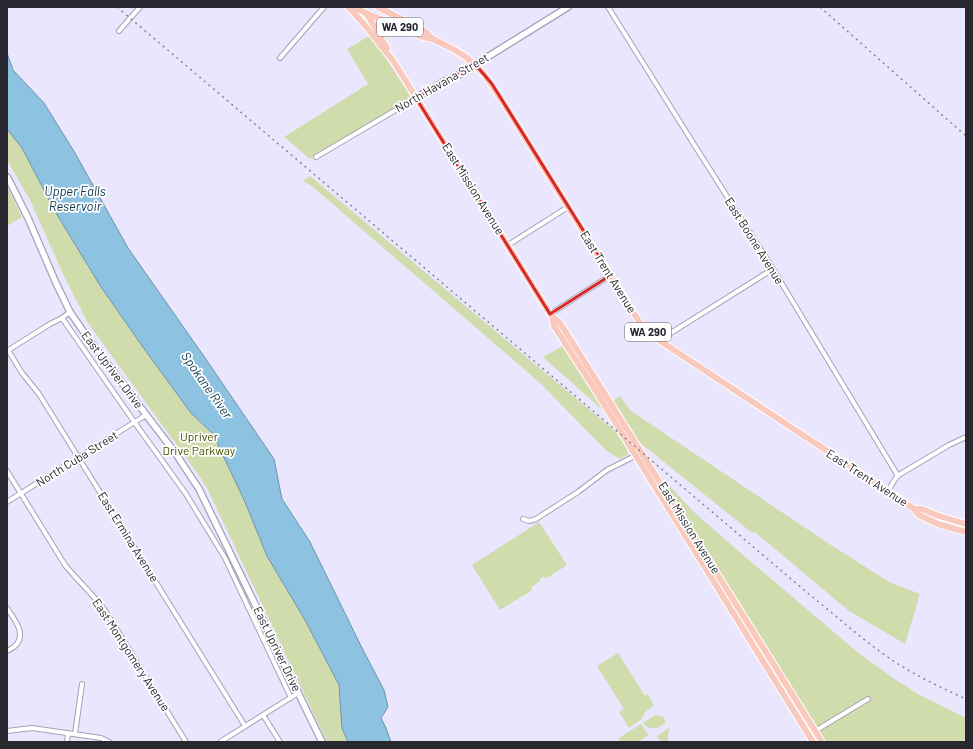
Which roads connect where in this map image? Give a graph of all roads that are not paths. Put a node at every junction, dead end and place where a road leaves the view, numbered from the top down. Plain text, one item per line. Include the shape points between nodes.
1 (140, 7) edge
2 (324, 7) edge
3 (348, 7) edge
4 (355, 7) edge
5 (362, 7) edge
6 (378, 7) edge
7 (568, 7) edge
8 (608, 7) edge
9 (368, 14) junction
10 (119, 31) dead end
11 (433, 39) junction
12 (280, 58) dead end
13 (394, 62) junction
14 (475, 64) junction
15 (416, 98) junction
16 (316, 157) dead end
17 (7, 176) edge
18 (568, 208) junction
19 (508, 245) junction
20 (773, 270) junction
21 (611, 276) junction
22 (70, 312) junction
23 (551, 315) junction
24 (62, 318) junction
25 (661, 342) junction
26 (8, 350) edge
27 (146, 415) junction
28 (135, 423) junction
29 (966, 437) edge
30 (642, 452) junction
31 (635, 456) junction
32 (79, 457) junction
33 (7, 471) edge
34 (898, 476) junction
35 (888, 491) junction
36 (21, 493) junction
37 (7, 502) edge
38 (914, 509) junction
39 (523, 519) dead end
40 (966, 524) edge
41 (966, 532) edge
42 (232, 556) junction
43 (225, 558) junction
44 (7, 608) edge
45 (7, 651) edge
46 (82, 684) dead end
47 (298, 693) junction
48 (291, 698) junction
49 (868, 699) dead end
50 (263, 715) junction
51 (245, 726) junction
52 (7, 730) edge
53 (815, 731) junction
54 (68, 733) junction
55 (76, 734) junction
56 (66, 742) edge
57 (109, 742) edge
58 (186, 742) edge
59 (220, 742) edge
60 (280, 742) edge
61 (322, 742) edge
62 (813, 742) edge
63 (822, 742) edge

1 - 10 street
2 - 12 street
3 - 13 main road, East Mission Avenue
4 - 9 main road, East Trent Avenue / WA 290
5 - 9 main road, East Mission Avenue
6 - 11 main road, East Trent Avenue / WA 290 via 426,32
7 - 14 street, North Havana Street
8 - 20 street, East Boone Avenue
9 - 11 main road, East Trent Avenue / WA 290
9 - 13 main road, East Mission Avenue
11 - 14 main road, East Trent Avenue / WA 290
13 - 15 main road, East Mission Avenue
14 - 15 street, North Havana Street
14 - 18 main road, East Trent Avenue / WA 290 via 492,84
15 - 16 street, North Havana Street
15 - 19 main road, East Mission Avenue
17 - 22 street, East Upriver Drive
18 - 19 street
18 - 21 main road, East Trent Avenue / WA 290
19 - 23 main road, East Mission Avenue
20 - 25 street via 666,336
20 - 34 street, East Boone Avenue
21 - 23 street
21 - 25 main road, East Trent Avenue / WA 290 via 642,326
22 - 24 street
22 - 27 street, East Upriver Drive
23 - 30 main road, East Mission Avenue via 560,323
23 - 31 main road, East Mission Avenue via 554,326
24 - 26 street
24 - 28 street, East Upriver Drive
25 - 35 main road, East Trent Avenue / WA 290
26 - 32 street, East Ermina Avenue
27 - 28 street, North Cuba Street
27 - 42 street, East Upriver Drive via 199,489
28 - 32 street, North Cuba Street
28 - 43 street, East Upriver Drive via 186,494
29 - 34 street
30 - 31 street
30 - 53 main road, East Mission Avenue
31 - 39 street via 607,470 536,519
31 - 62 main road, East Mission Avenue
32 - 36 street, North Cuba Street
32 - 51 street, East Ermina Avenue
33 - 36 street, East Montgomery Avenue
34 - 35 street
35 - 38 main road, East Trent Avenue / WA 290
36 - 37 street, North Cuba Street
36 - 58 street, East Montgomery Avenue via 65,565 106,612
38 - 40 main road, East Trent Avenue / WA 290 via 922,509
38 - 41 main road, East Trent Avenue / WA 290 via 931,522
42 - 43 street
42 - 47 street, East Upriver Drive
43 - 48 street, East Upriver Drive
44 - 45 street via 17,624 20,636 18,643
46 - 55 street
47 - 48 street
47 - 61 street, East Upriver Drive
48 - 50 street
49 - 53 street
50 - 51 street
50 - 60 street
51 - 59 street
52 - 54 street via 32,728
53 - 63 main road, East Mission Avenue
54 - 55 street
54 - 56 street
55 - 57 street via 101,738

